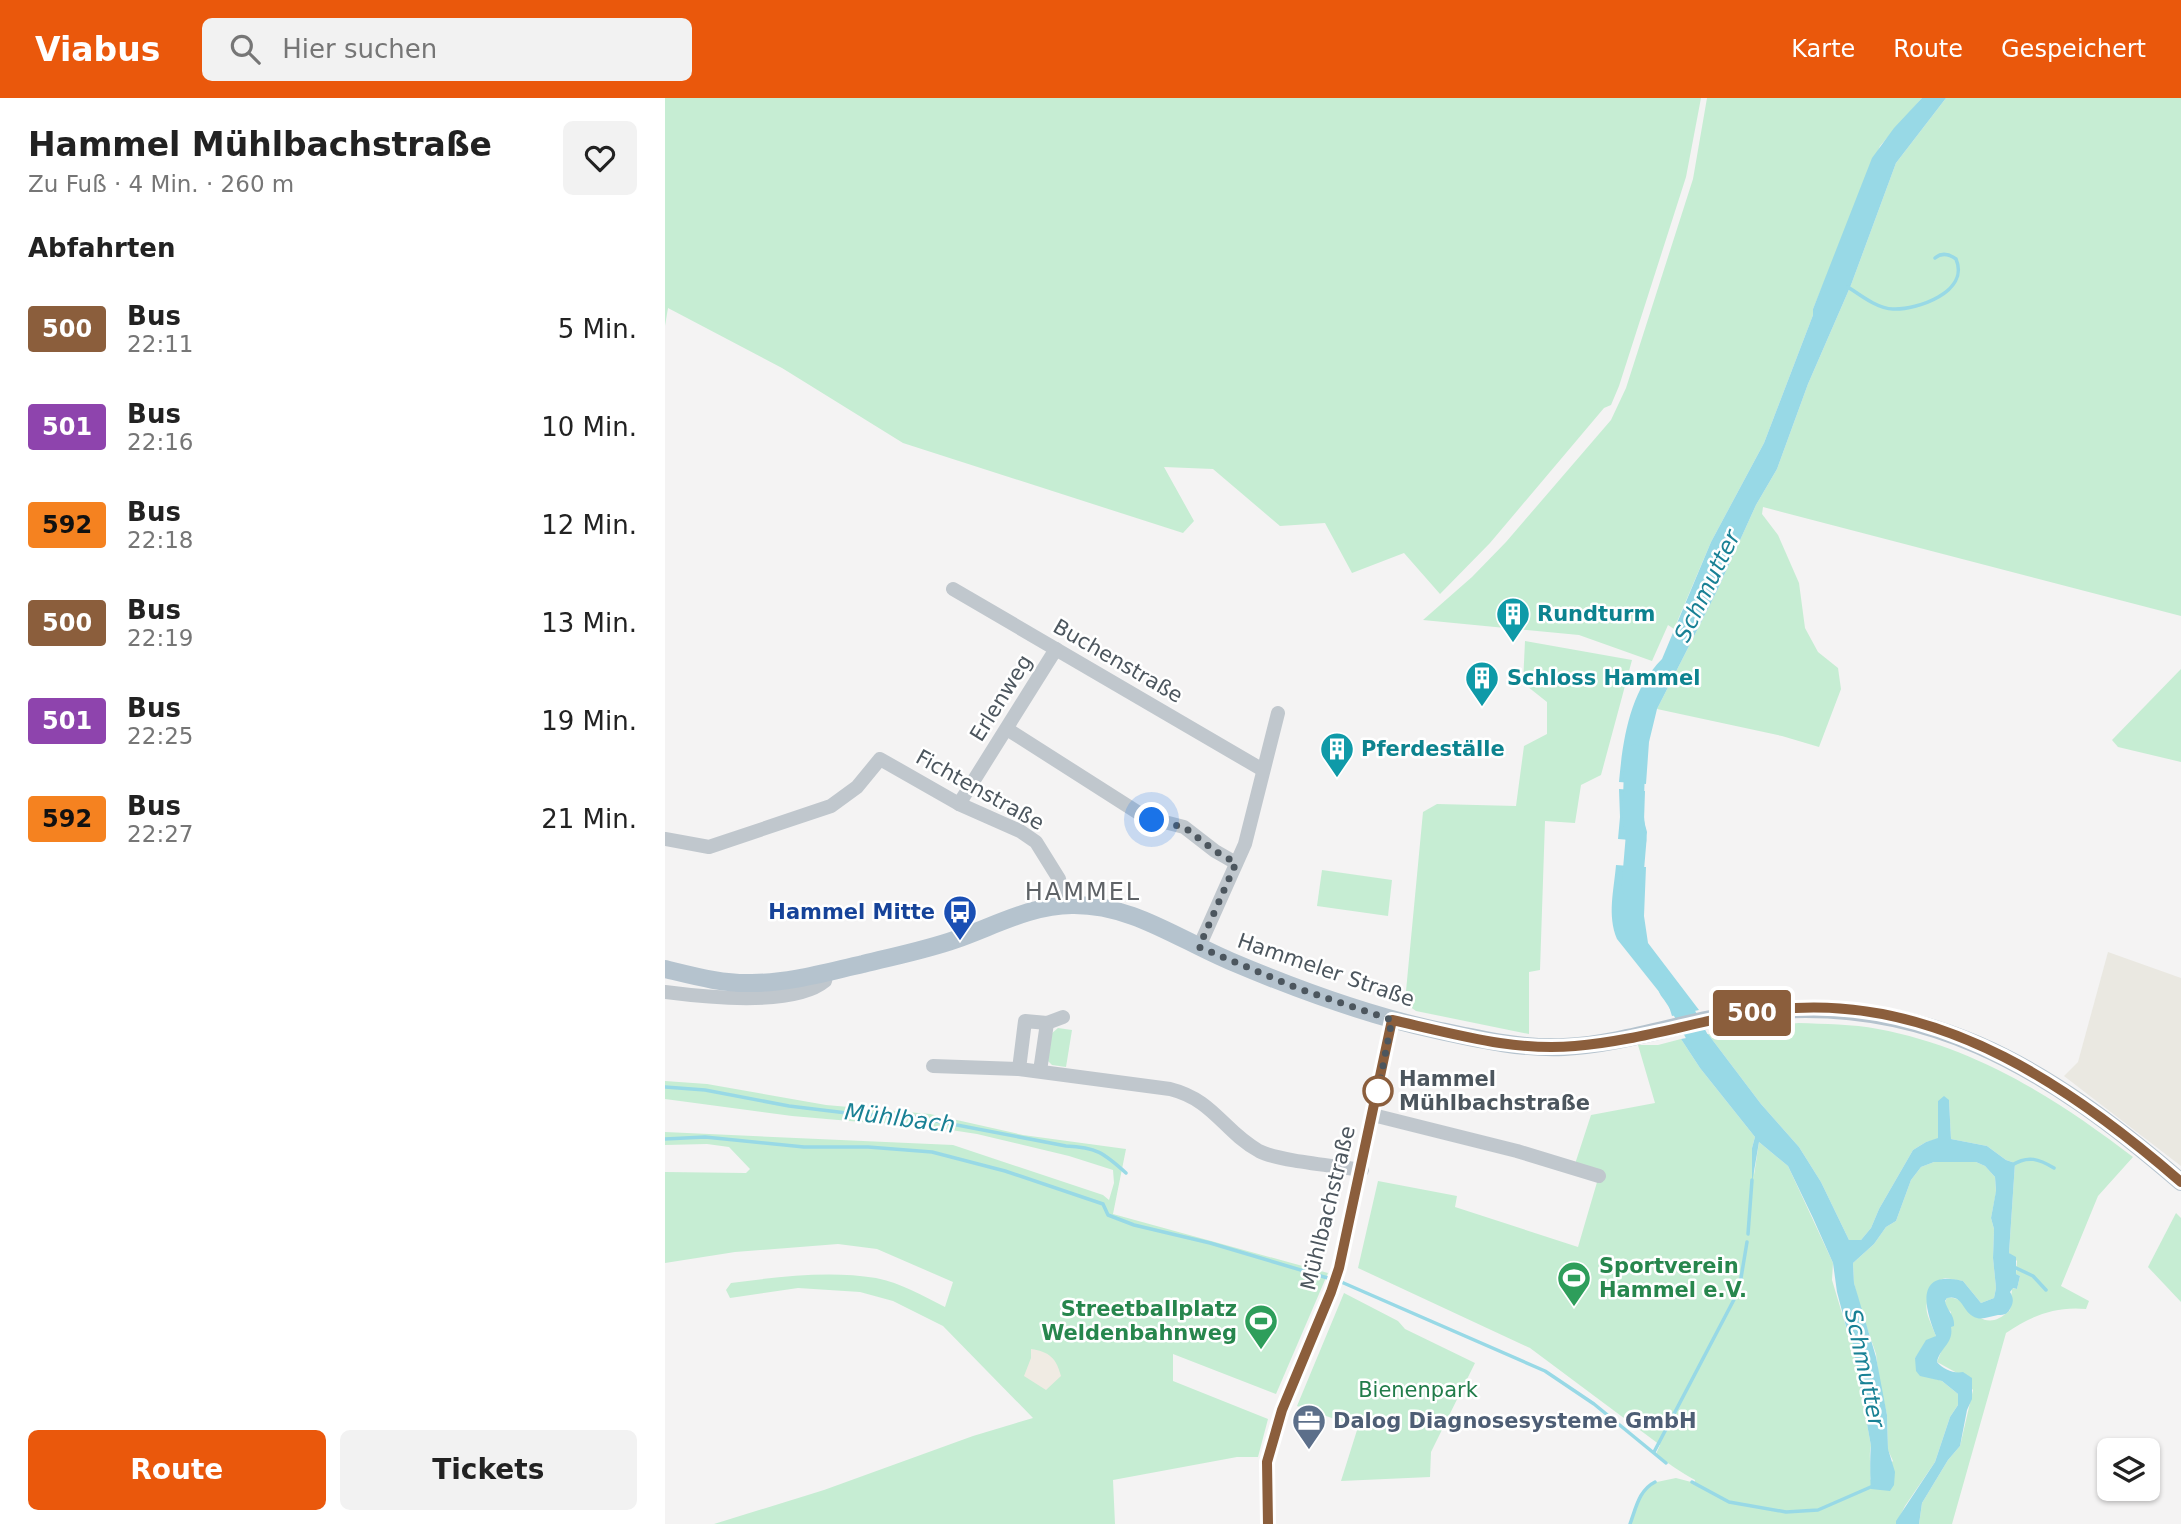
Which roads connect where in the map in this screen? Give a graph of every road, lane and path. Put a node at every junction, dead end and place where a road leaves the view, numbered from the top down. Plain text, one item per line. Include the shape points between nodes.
1 (953, 589) dead end
2 (1056, 649) junction
3 (1278, 713) dead end
4 (1007, 729) junction
5 (1263, 770) junction
6 (959, 804) junction
7 (665, 839) edge
8 (1236, 863) junction
9 (1065, 905) junction
10 (1199, 947) junction
11 (665, 969) edge
12 (827, 972) junction
13 (665, 992) edge
14 (1063, 1017) dead end
15 (1392, 1020) junction
16 (1047, 1023) junction
17 (933, 1066) dead end
18 (1019, 1069) junction
19 (1040, 1071) junction
20 (1373, 1115) junction
21 (1361, 1170) junction
22 (1599, 1176) dead end
23 (2181, 1182) edge
24 (1268, 1524) edge

1 - 2 street, Buchenstraße
2 - 4 street, Erlenweg
2 - 5 street, Buchenstraße
3 - 5 street
4 - 6 street, Erlenweg
4 - 8 street via 1145,817 1184,827
5 - 8 street
6 - 7 street, Fichtenstraße via 880,759 857,787 831,806 709,847
6 - 9 street, Fichtenstraße via 1036,842 1059,879
8 - 10 street
9 - 10 main road, Hammeler Straße via 1128,914
9 - 12 main road, Hammeler Straße via 1018,916 934,946
10 - 15 main road, Hammeler Straße via 1297,988
11 - 12 main road, Hammeler Straße via 722,982 750,983
12 - 13 street via 818,986 764,997 727,999
14 - 16 street
15 - 20 street, Mühlbachstraße
15 - 23 main road, Hammeler Straße via 1549,1048 1796,1008 1900,1018 1953,1033 2007,1057 2070,1094
16 - 18 street via 1025,1021
16 - 19 street
17 - 18 street
18 - 19 street
19 - 21 street via 1188,1093 1260,1151
20 - 21 street, Mühlbachstraße
20 - 22 street
21 - 24 street, Mühlbachstraße via 1339,1268 1282,1410 1267,1462

